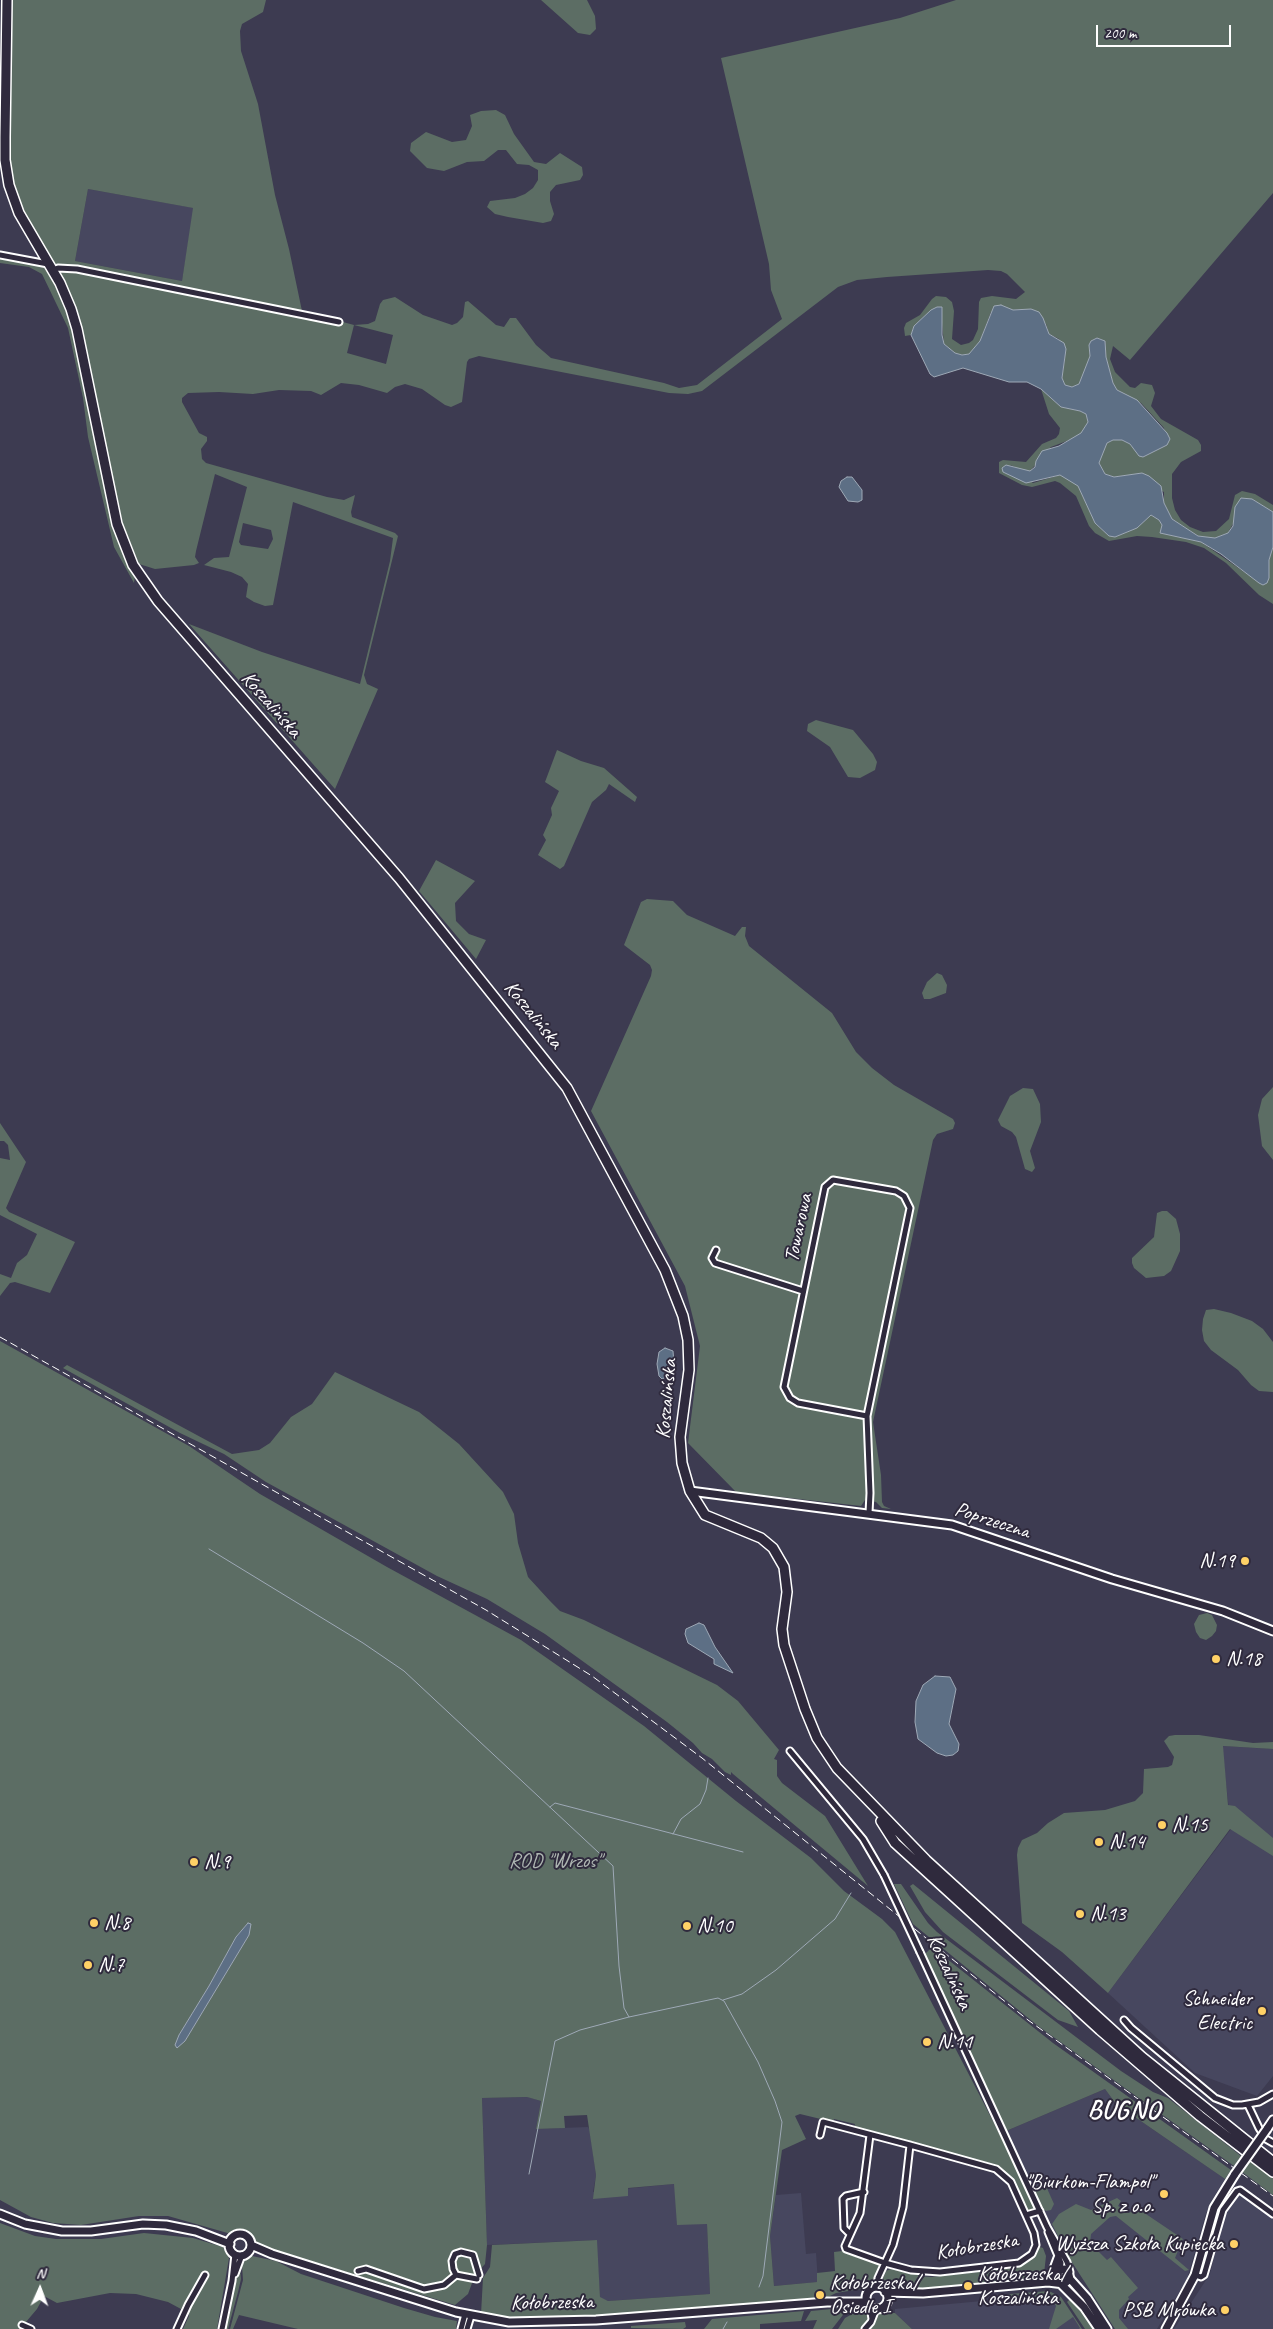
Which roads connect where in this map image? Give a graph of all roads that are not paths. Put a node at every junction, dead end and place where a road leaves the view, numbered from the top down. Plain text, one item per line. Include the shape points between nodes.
1 (7, 0) edge
2 (0, 255) edge
3 (50, 267) junction
4 (339, 322) dead end
5 (716, 1250) dead end
6 (803, 1292) junction
7 (867, 1416) junction
8 (690, 1492) junction
9 (869, 1513) junction
10 (1273, 1631) edge
11 (790, 1751) dead end
12 (873, 1807) junction
13 (1124, 2020) dead end
14 (1273, 2094) edge
15 (1248, 2105) junction
16 (1273, 2120) edge
17 (820, 2135) dead end
18 (870, 2135) junction
19 (1273, 2143) edge
20 (910, 2144) junction
21 (1273, 2162) edge
22 (1273, 2172) edge
23 (864, 2192) junction
24 (1040, 2212) junction
25 (0, 2214) edge
26 (1273, 2214) edge
27 (1026, 2215) junction
28 (1047, 2226) junction
29 (850, 2234) junction
30 (231, 2241) junction
31 (250, 2248) junction
32 (238, 2255) junction
33 (1058, 2258) joint
34 (885, 2263) junction
35 (358, 2271) dead end
36 (1056, 2272) junction
37 (456, 2275) junction
38 (1195, 2275) junction
39 (205, 2276) dead end
40 (1070, 2276) junction
41 (1060, 2283) junction
42 (1016, 2285) junction
43 (877, 2288) junction
44 (886, 2296) junction
45 (870, 2303) junction
46 (468, 2315) junction
47 (22, 2325) dead end
48 (30, 2329) edge
49 (177, 2329) edge
50 (222, 2329) edge
51 (461, 2329) edge
52 (467, 2329) edge
53 (865, 2329) edge
54 (1099, 2329) edge
55 (1106, 2329) edge
56 (1166, 2329) edge

1 - 3 highway, Koszalińska via 6,170 19,213
2 - 3 street
3 - 4 street
3 - 8 highway, Koszalińska via 77,329 112,502 133,565 146,586 188,636 399,878 567,1088 665,1270 683,1316 689,1350 688,1391 680,1444
5 - 6 street, Towarowa via 712,1258 715,1263
6 - 7 street, Towarowa via 784,1379 787,1394 798,1403
6 - 7 street, Towarowa via 824,1187 829,1181 896,1191 907,1200 909,1216
7 - 9 street
8 - 9 main road, Poprzeczna
8 - 12 highway, Koszalińska via 704,1515 760,1538 780,1558 787,1592 783,1614 784,1645 805,1709 832,1763
9 - 10 main road, Poprzeczna via 966,1528 1112,1579 1223,1611
11 - 24 street, Koszalińska, bridge via 863,1839 884,1875
12 - 21 highway via 1142,2057
12 - 22 highway via 895,1842 1162,2085
13 - 15 street via 1205,2091 1233,2105
14 - 15 street
15 - 19 street via 1259,2128
16 - 38 main road, bridge via 1212,2214
17 - 18 street, Kołobrzeska via 823,2122
18 - 20 street, Kołobrzeska
18 - 23 street
20 - 27 street, Kołobrzeska via 996,2169 1011,2182
20 - 34 street via 903,2204
23 - 29 street via 859,2216
23 - 29 street, Kołobrzeska via 842,2199 844,2228
24 - 27 street, Kołobrzeska
24 - 28 street, Koszalińska
25 - 30 main road via 24,2224 62,2231 154,2224 184,2228
26 - 38 street via 1242,2191 1237,2191 1223,2210 1204,2275
27 - 34 street, Kołobrzeska via 1036,2242 1032,2254 1022,2262 946,2272 917,2271
28 - 33 street, Koszalińska
28 - 40 street, Koszalińska via 1067,2262
29 - 34 street, Kołobrzeska via 846,2249
30 - 31 main road, Kołobrzeska via 242,2235 248,2237
30 - 32 main road
31 - 32 main road
31 - 46 main road, Kołobrzeska
32 - 50 street
33 - 36 main road
34 - 43 street
35 - 37 street via 366,2269 424,2289 444,2284
36 - 40 main road via 1064,2269
36 - 41 main road
36 - 42 main road, Kołobrzeska
37 - 37 street via 478,2277 473,2255 455,2254 452,2261
38 - 56 main road
39 - 49 street
40 - 41 main road via 1066,2283
40 - 55 main road, Koszalińska
41 - 42 main road, Kołobrzeska
41 - 54 main road via 1084,2307
42 - 44 main road, Kołobrzeska
43 - 44 main road
43 - 45 main road via 871,2289
44 - 45 main road, Kołobrzeska via 884,2306
45 - 46 main road, Kołobrzeska via 841,2301 561,2322 515,2322
45 - 53 street via 872,2319
46 - 51 street
46 - 52 street
47 - 48 street

